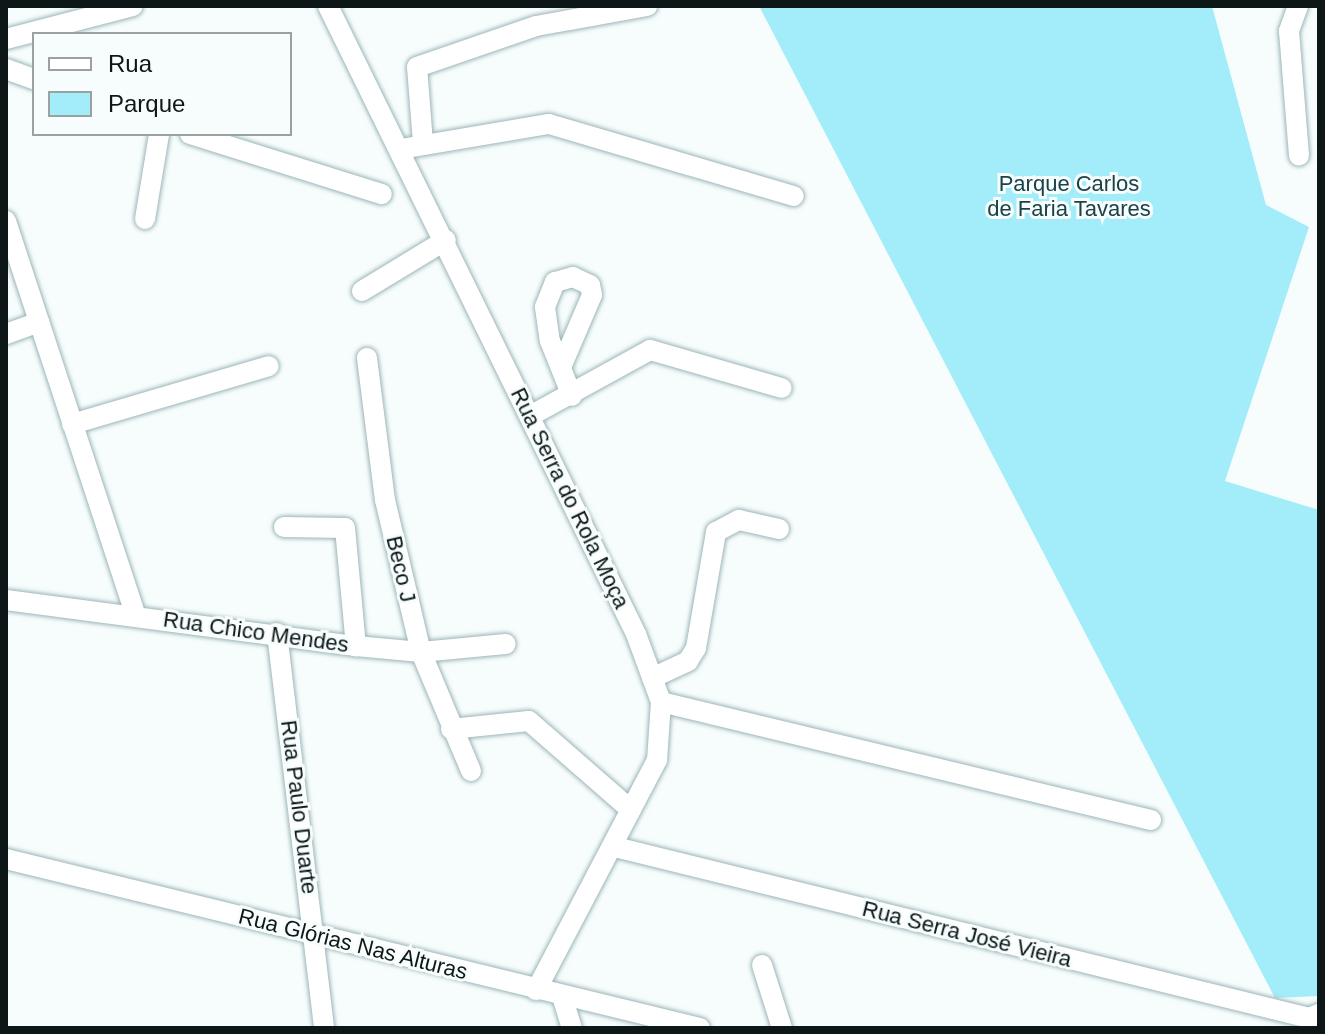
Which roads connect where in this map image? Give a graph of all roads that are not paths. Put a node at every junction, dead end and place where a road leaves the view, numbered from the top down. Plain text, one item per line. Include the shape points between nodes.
1 (133, 6) edge
2 (647, 6) edge
3 (1298, 6) edge
4 (332, 7) edge
5 (32, 32) edge
6 (33, 32) edge
7 (6, 39) edge
8 (6, 69) edge
9 (32, 78) edge
10 (159, 136) edge
11 (196, 136) edge
12 (423, 143) junction
13 (401, 149) junction
14 (1299, 156) dead end
15 (382, 194) dead end
16 (794, 196) dead end
17 (145, 219) dead end
18 (6, 221) edge
19 (446, 240) junction
20 (14, 275) edge
21 (362, 291) dead end
22 (39, 322) junction
23 (6, 334) edge
24 (367, 358) dead end
25 (562, 365) dead end
26 (269, 366) dead end
27 (782, 388) dead end
28 (572, 396) junction
29 (530, 416) junction
30 (72, 424) junction
31 (284, 527) dead end
32 (779, 529) dead end
33 (6, 600) edge
34 (135, 614) junction
35 (277, 633) junction
36 (506, 644) dead end
37 (356, 646) junction
38 (421, 652) junction
39 (652, 678) junction
40 (661, 702) junction
41 (451, 729) junction
42 (471, 771) dead end
43 (631, 810) junction
44 (1151, 820) dead end
45 (615, 847) junction
46 (6, 859) edge
47 (315, 934) junction
48 (762, 965) dead end
49 (536, 990) junction
50 (562, 996) junction
51 (1311, 1020) edge
52 (324, 1028) edge
53 (572, 1028) edge
54 (700, 1028) edge
55 (782, 1028) edge

1 - 6 street
2 - 12 street via 536,26 417,67
3 - 14 street via 1289,31
4 - 13 street, Rua Serra do Rola Moça
5 - 7 street
8 - 9 street
10 - 17 street
11 - 15 street
12 - 13 street
12 - 16 street via 549,124
13 - 19 street, Rua Serra do Rola Moça
18 - 20 street
19 - 21 street
19 - 29 street, Rua Serra do Rola Moça
20 - 22 street
22 - 23 street
22 - 30 street
24 - 38 street, Beco J via 385,500
25 - 28 street
26 - 30 street
27 - 28 street via 650,350
28 - 29 street
29 - 39 street, Rua Serra do Rola Moça
30 - 34 street
31 - 37 street via 345,528
32 - 39 street via 739,520 716,532 696,648 688,661
33 - 34 street, Rua Chico Mendes
34 - 35 street, Rua Chico Mendes
35 - 37 street, Rua Chico Mendes
35 - 47 street, Rua Paulo Duarte
36 - 38 street, Rua Chico Mendes
37 - 38 street, Rua Chico Mendes
38 - 41 street, Beco J
39 - 40 street, Rua Serra do Rola Moça
40 - 43 street, Rua Serra do Rola Moça via 657,760
40 - 44 street
41 - 42 street, Beco J
41 - 43 street via 529,721
43 - 45 street, Rua Serra do Rola Moça
45 - 49 street, Rua Serra do Rola Moça
45 - 51 street, Rua Serra José Vieira
46 - 47 street, Rua Glórias Nas Alturas
47 - 49 street, Rua Glórias Nas Alturas
47 - 52 street, Rua Paulo Duarte
48 - 55 street
49 - 50 street, Rua Glórias Nas Alturas
50 - 53 street
50 - 54 street, Rua Glórias Nas Alturas

